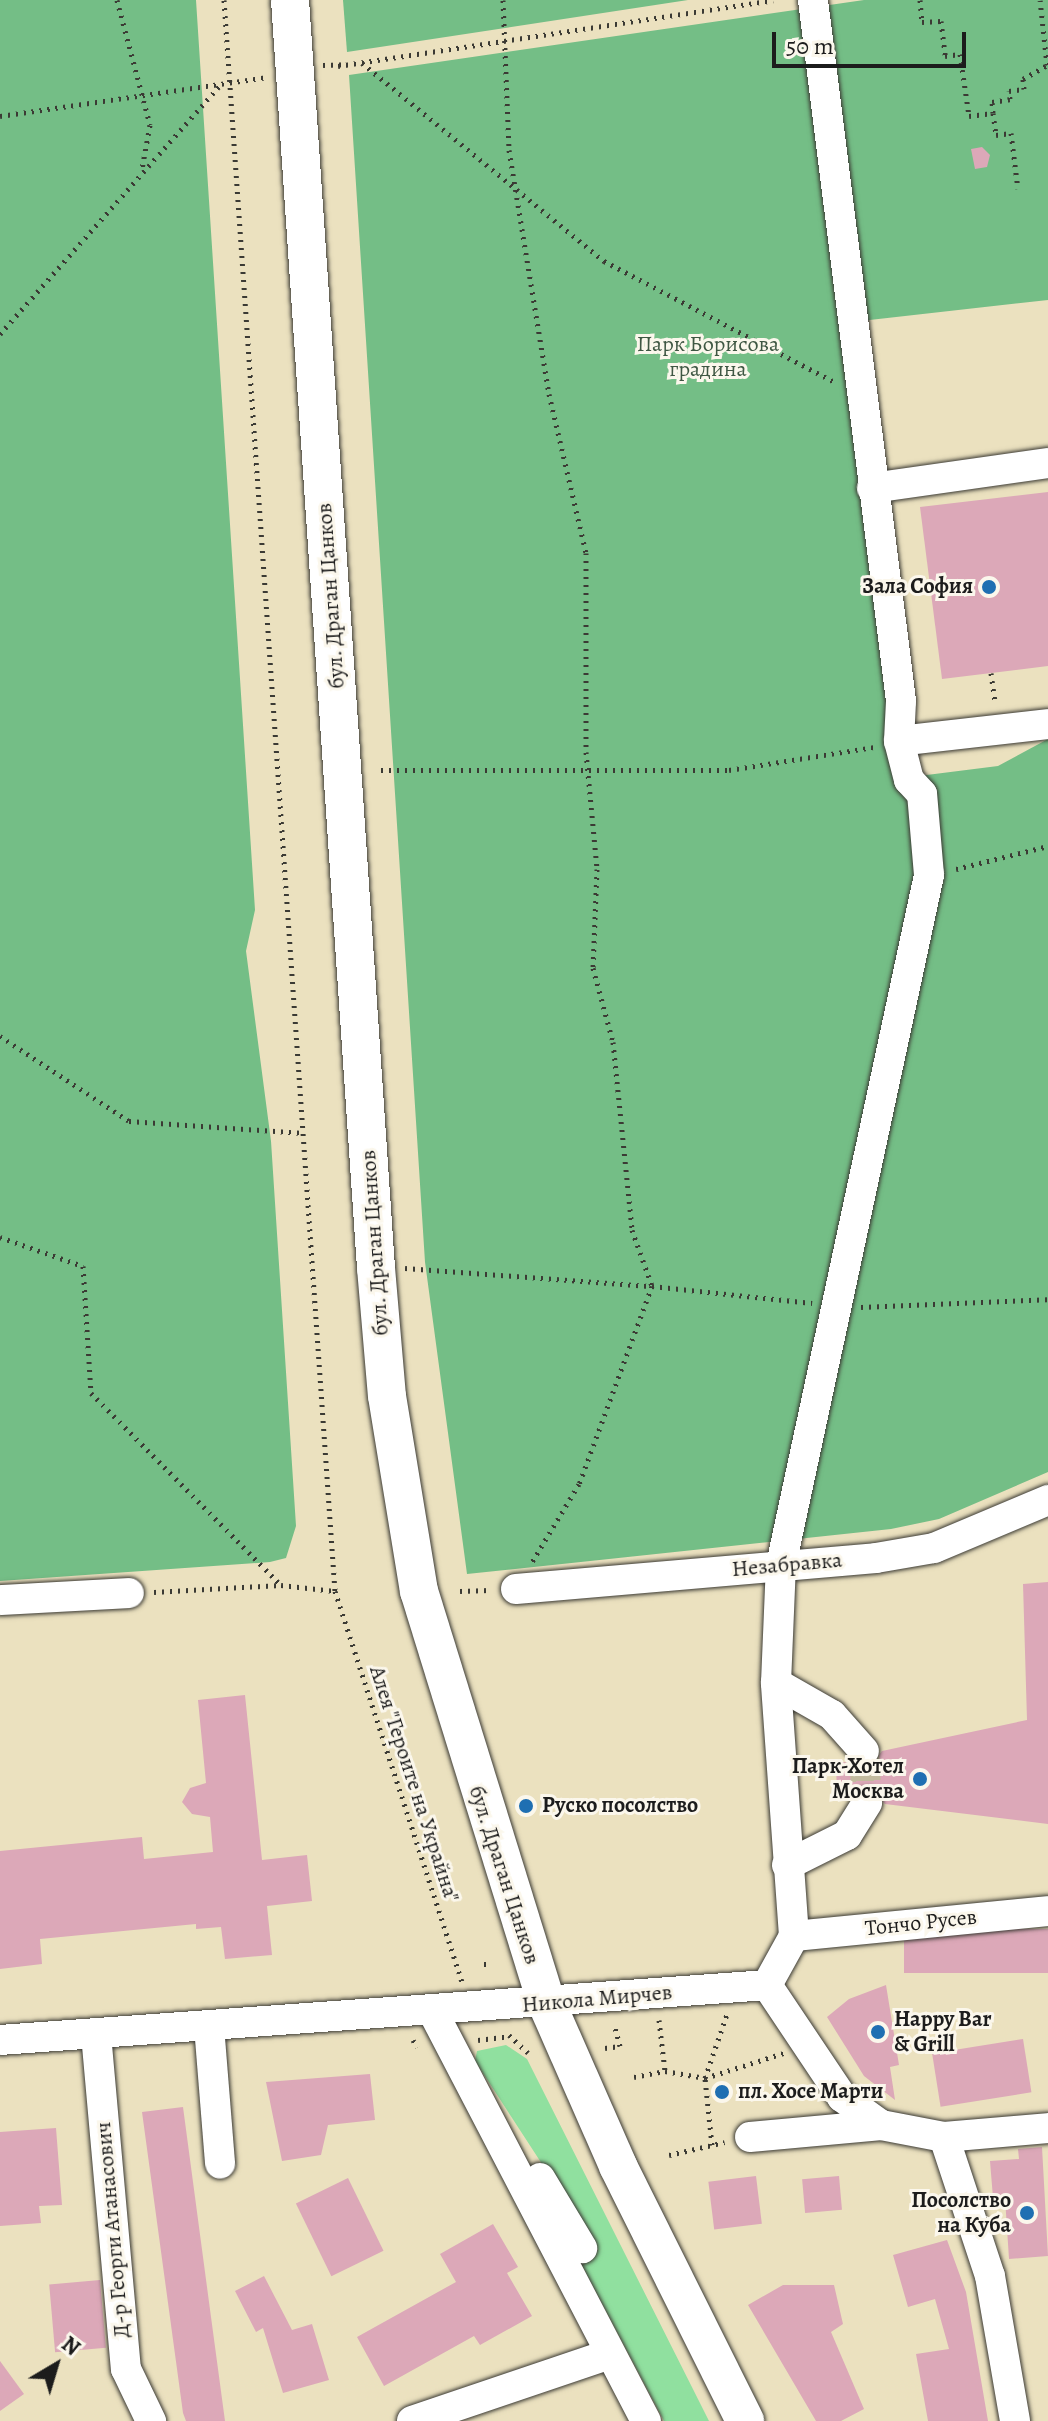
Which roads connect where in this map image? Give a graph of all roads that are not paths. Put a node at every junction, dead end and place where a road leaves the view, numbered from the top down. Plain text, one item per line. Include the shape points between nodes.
1 (290, 0) edge
2 (813, 0) edge
3 (1048, 463) edge
4 (872, 488) junction
5 (1048, 724) edge
6 (899, 741) junction
7 (1048, 1500) edge
8 (781, 1565) junction
9 (516, 1589) road end
10 (129, 1593) road end
11 (0, 1600) edge
12 (776, 1683) junction
13 (864, 1751) tunnel mouth
14 (867, 1803) tunnel mouth
15 (787, 1865) junction
16 (1048, 1911) edge
17 (794, 1936) junction
18 (767, 1985) junction
19 (547, 2004) junction
20 (433, 2012) junction
21 (209, 2026) junction
22 (96, 2034) junction
23 (0, 2040) edge
24 (485, 2113) junction
25 (881, 2125) junction
26 (1048, 2128) edge
27 (750, 2137) dead end
28 (944, 2137) junction
29 (220, 2164) dead end
30 (582, 2248) dead end
31 (610, 2354) junction
32 (151, 2421) edge
33 (412, 2421) edge
34 (646, 2421) edge
35 (745, 2421) edge
36 (1015, 2421) edge

1 - 19 main road, бул. Драган Цанков via 387,1396 419,1591
2 - 4 street
3 - 4 street
4 - 6 street via 901,701
5 - 6 street
6 - 8 street via 909,780 922,794 929,875
7 - 8 street, Незабравка via 934,1548
8 - 9 street, Незабравка
8 - 12 street
10 - 11 street
12 - 13 street via 832,1715
12 - 15 street
14 - 15 street via 847,1835
15 - 17 street
16 - 17 street, Тончо Русев
17 - 18 street
18 - 19 street, Никола Мирчев
18 - 25 street via 842,2097
19 - 20 street, Никола Мирчев
19 - 35 main road, бул. Драган Цанков via 618,2166
20 - 21 street, Никола Мирчев
20 - 24 street
21 - 22 street, Никола Мирчев
21 - 29 street
22 - 23 street, Никола Мирчев
22 - 32 street, Д-р Георги Атанасович via 126,2369
24 - 30 street via 524,2150
24 - 31 street
25 - 27 street
25 - 28 street
26 - 28 street
28 - 36 street via 990,2276
31 - 33 street
31 - 34 street

